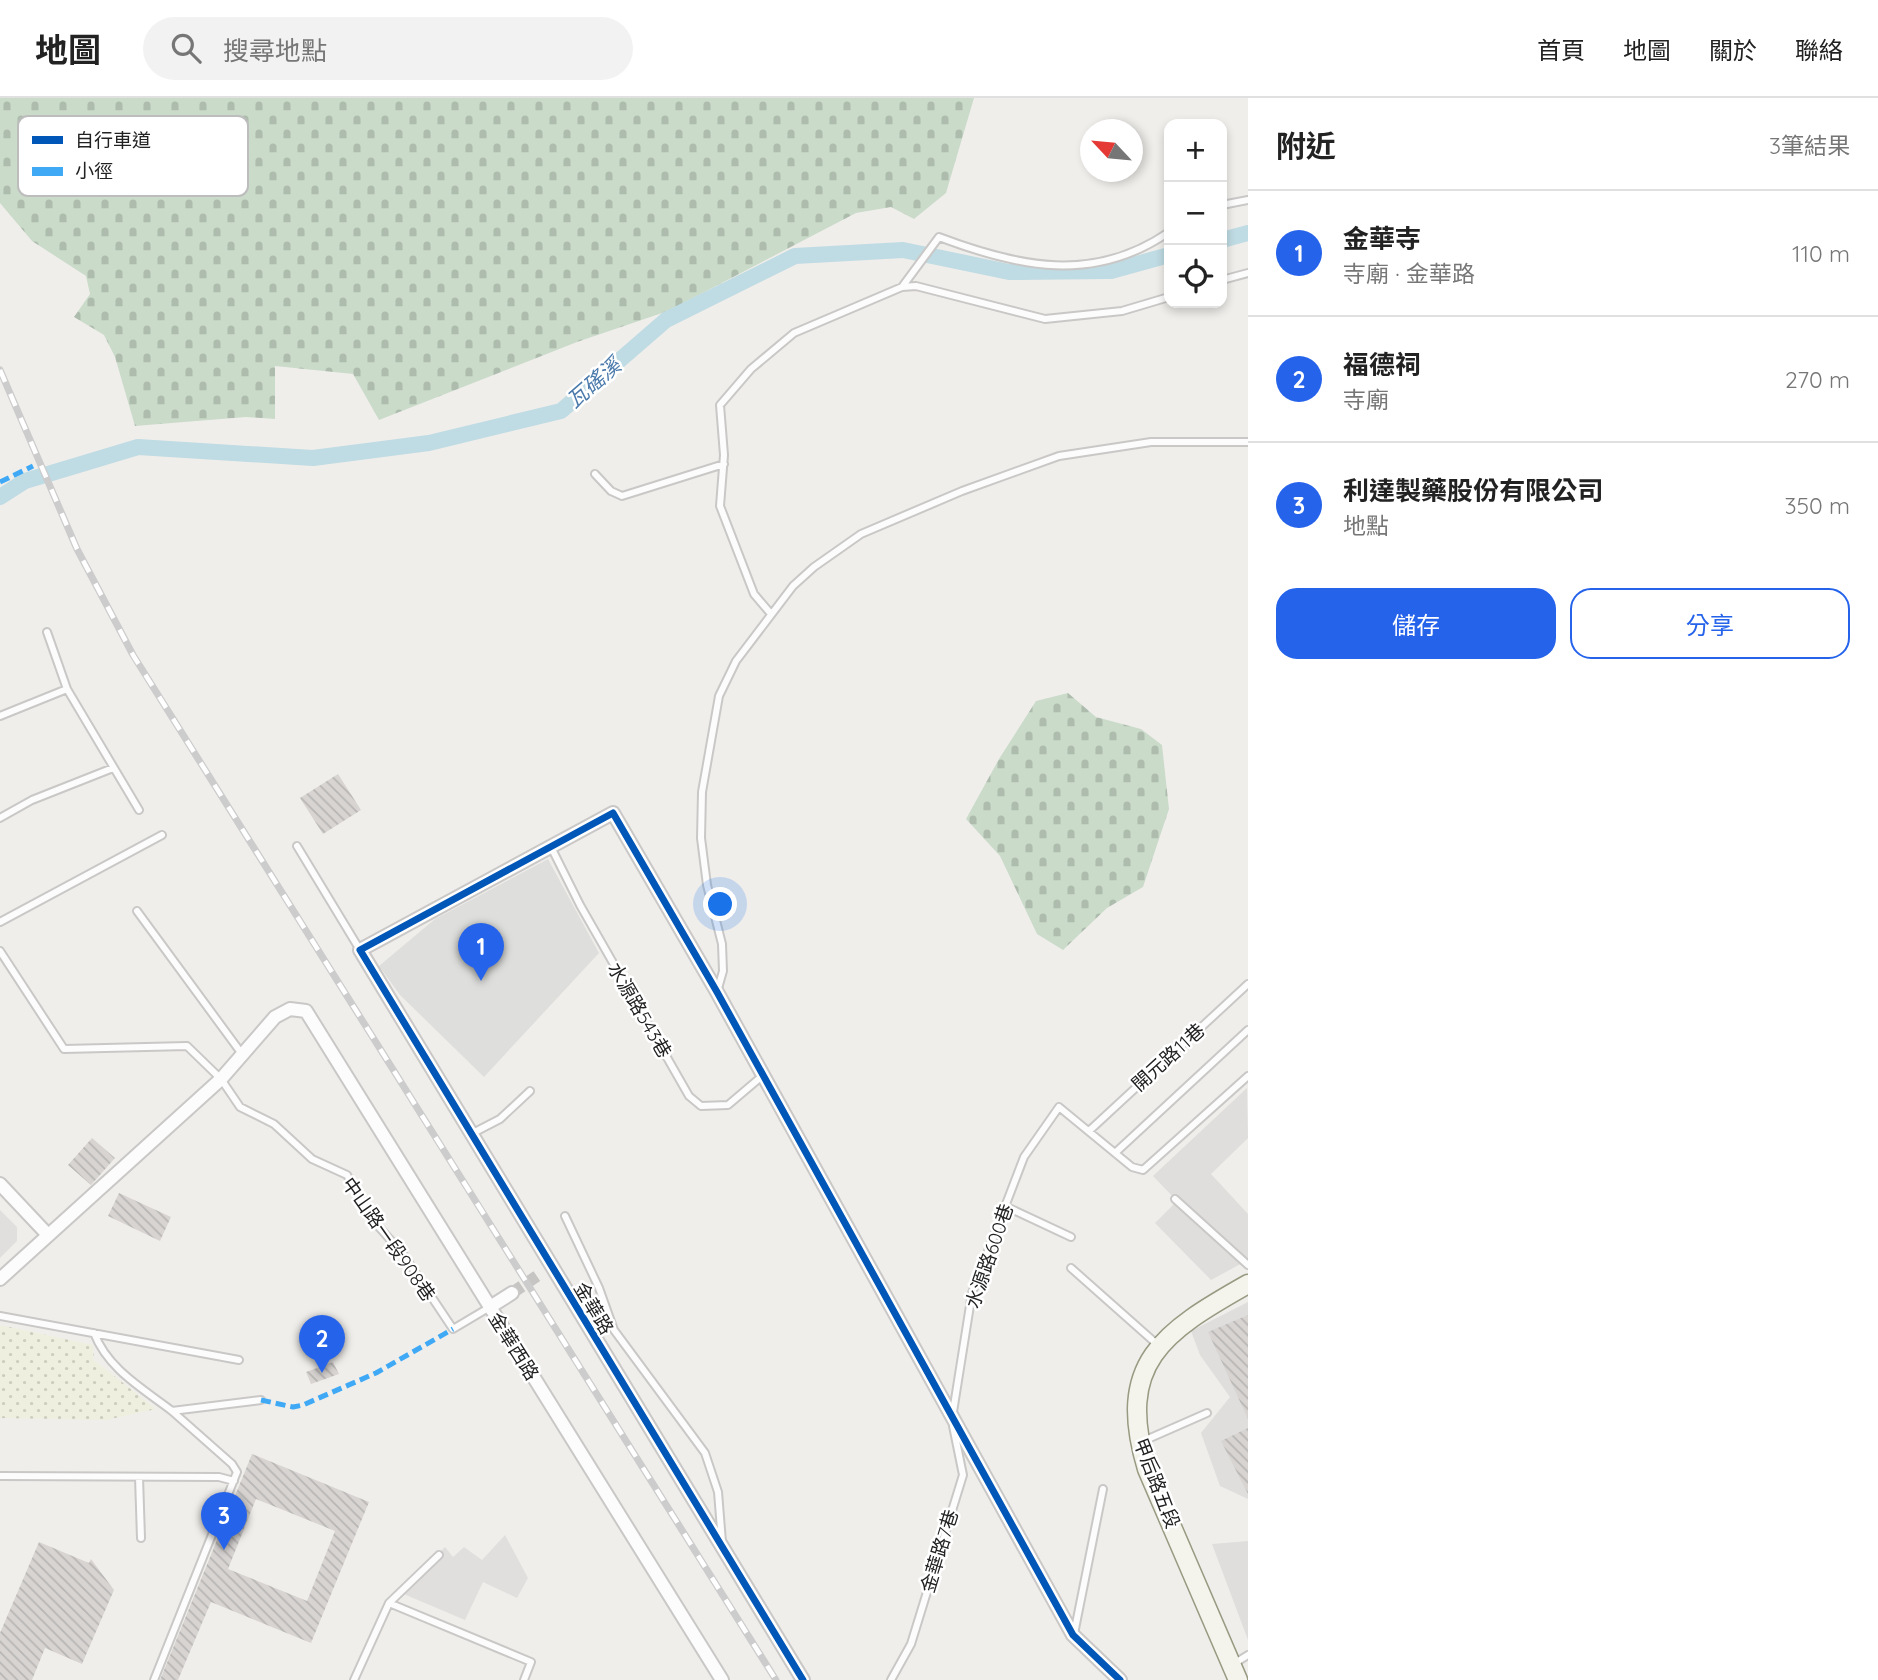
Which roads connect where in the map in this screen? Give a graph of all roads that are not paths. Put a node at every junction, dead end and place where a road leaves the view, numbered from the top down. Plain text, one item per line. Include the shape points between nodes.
1 (1248, 200) edge
2 (1227, 204) edge
3 (1164, 235) edge
4 (1248, 273) edge
5 (1227, 279) edge
6 (902, 287) junction
7 (1164, 298) edge
8 (1248, 442) edge
9 (724, 464) junction
10 (596, 474) dead end
11 (771, 614) junction
12 (47, 632) dead end
13 (67, 689) junction
14 (0, 716) edge
15 (113, 768) junction
16 (139, 810) dead end
17 (0, 817) edge
18 (162, 835) dead end
19 (297, 846) dead end
20 (551, 847) junction
21 (137, 911) dead end
22 (0, 922) edge
23 (360, 950) junction
24 (0, 951) edge
25 (1248, 984) edge
26 (717, 992) junction
27 (1248, 1030) edge
28 (244, 1056) junction
29 (1248, 1076) edge
30 (761, 1077) junction
31 (221, 1079) junction
32 (530, 1091) dead end
33 (1089, 1131) junction
34 (471, 1134) junction
35 (1115, 1153) junction
36 (0, 1184) edge
37 (1175, 1199) dead end
38 (1007, 1207) junction
39 (565, 1216) dead end
40 (48, 1234) junction
41 (1071, 1237) dead end
42 (1248, 1265) edge
43 (1071, 1268) dead end
44 (0, 1279) edge
45 (1248, 1284) edge
46 (512, 1293) tunnel mouth
47 (490, 1307) junction
48 (0, 1316) edge
49 (94, 1333) junction
50 (1160, 1346) junction
51 (239, 1360) dead end
52 (261, 1400) dead end
53 (172, 1411) junction
54 (1207, 1413) dead end
55 (952, 1418) junction
56 (1139, 1443) junction
57 (0, 1476) edge
58 (139, 1477) junction
59 (234, 1481) junction
60 (1103, 1489) dead end
61 (141, 1538) dead end
62 (723, 1550) junction
63 (439, 1555) dead end
64 (389, 1603) junction
65 (1073, 1635) junction
66 (1240, 1666) edge
67 (154, 1680) edge
68 (354, 1680) edge
69 (524, 1680) edge
70 (722, 1680) edge
71 (803, 1680) edge
72 (891, 1680) edge
73 (1120, 1680) edge

1 - 2 lane
3 - 6 lane via 1133,253 1087,266 1025,264 939,237
4 - 5 lane
6 - 7 lane via 916,286 1045,319 1122,311
6 - 9 lane via 794,333 751,369 720,405
8 - 11 lane via 1151,442 1046,461 861,534 814,567
9 - 10 lane via 622,496
9 - 11 lane via 720,506 725,525 754,594
11 - 26 lane via 736,661 719,696 702,792 704,861 722,944 723,971
12 - 13 lane
13 - 14 lane
13 - 15 lane
15 - 16 lane
15 - 17 lane
18 - 22 lane
19 - 23 lane
20 - 23 street
20 - 26 street via 613,813
20 - 30 lane, 水源路543巷 via 689,1096 701,1106 728,1105
21 - 28 lane
23 - 34 street, 金華路
24 - 31 lane, 中山路一段908巷 via 64,1049 187,1046
25 - 33 lane, 開元路11巷
26 - 30 street
27 - 35 lane
28 - 31 street
28 - 47 street, 金華西路 via 275,1017 290,1009 306,1011
29 - 35 lane via 1152,1165 1143,1170 1132,1167
30 - 55 street
31 - 40 street
31 - 47 lane, 中山路一段908巷 via 240,1107 274,1124 312,1159 347,1175 370,1217 402,1254 453,1329
32 - 34 lane via 500,1119
33 - 35 lane
33 - 38 lane, 水源路600巷 via 1059,1107 1024,1157
34 - 62 street, 金華路 via 546,1271
36 - 40 street
37 - 42 lane
38 - 41 lane
38 - 55 lane, 水源路600巷 via 972,1293
39 - 62 lane via 614,1330 705,1453 718,1492
40 - 44 street
43 - 50 lane
45 - 50 main road, 甲后路五段 via 1188,1318
46 - 47 street
47 - 70 street, 金華西路
48 - 49 lane
49 - 51 lane
49 - 53 lane via 104,1357
50 - 56 main road, 甲后路五段 via 1140,1384 1136,1407
52 - 53 lane
53 - 59 lane via 232,1464
54 - 56 lane
55 - 65 street
55 - 72 lane, 金華路7巷 via 962,1475 911,1644
56 - 66 main road, 甲后路五段
57 - 58 lane
58 - 59 lane
58 - 61 lane
59 - 67 lane
60 - 65 lane
62 - 71 street, 金華路
63 - 64 lane
64 - 68 lane
64 - 69 lane via 531,1662
65 - 73 street

